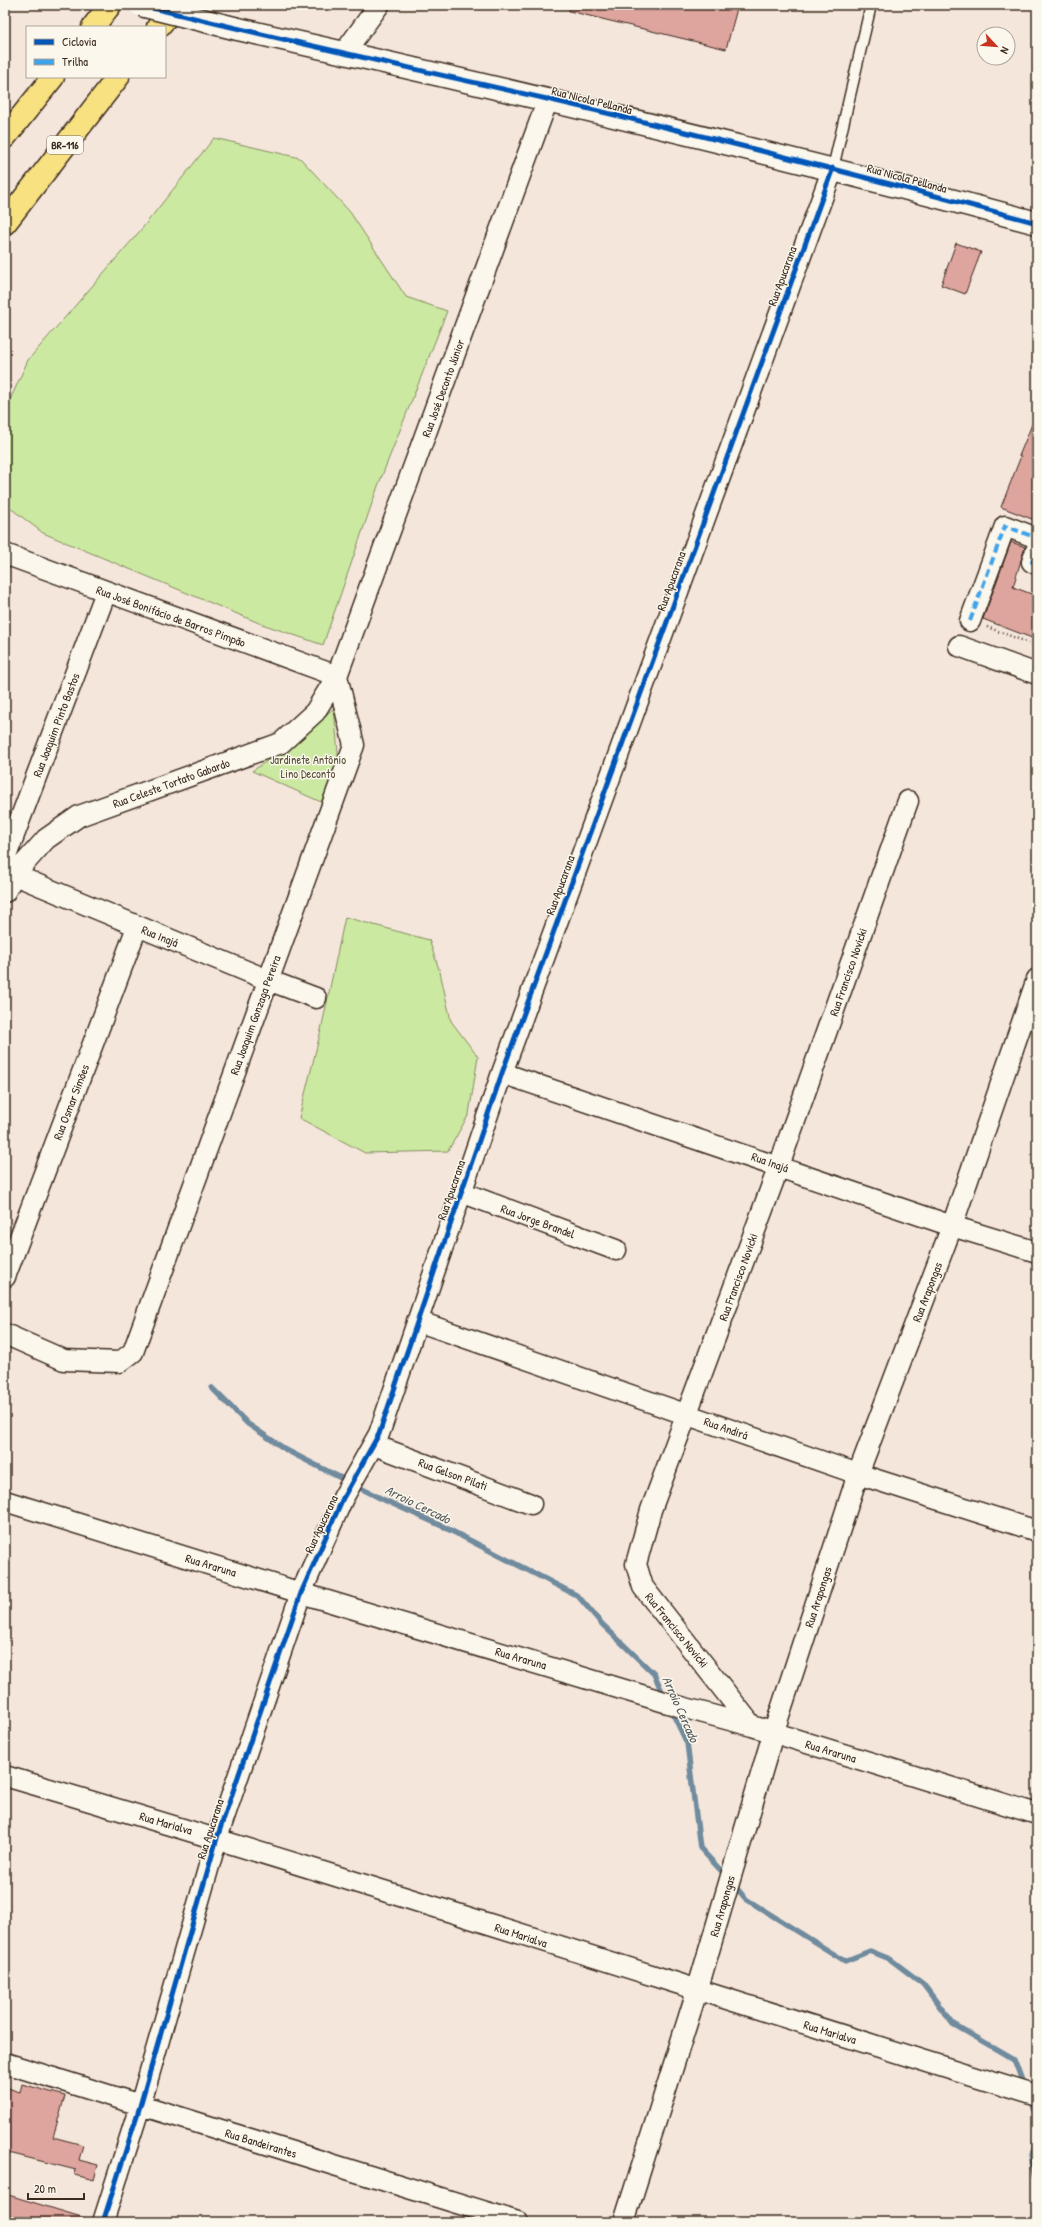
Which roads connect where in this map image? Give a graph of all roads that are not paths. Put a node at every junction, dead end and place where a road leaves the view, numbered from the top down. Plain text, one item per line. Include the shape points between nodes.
1 (110, 5) edge
2 (141, 5) edge
3 (177, 5) edge
4 (379, 5) edge
5 (871, 5) edge
6 (94, 26) edge
7 (159, 26) edge
8 (344, 53) junction
9 (52, 78) edge
10 (117, 78) edge
11 (548, 99) junction
12 (5, 137) edge
13 (833, 168) junction
14 (5, 223) edge
15 (1037, 223) edge
16 (1037, 538) edge
17 (1037, 548) edge
18 (5, 554) edge
19 (1037, 564) edge
20 (106, 592) junction
21 (970, 621) road end
22 (958, 646) dead end
23 (1037, 674) edge
24 (337, 676) junction
25 (908, 801) dead end
26 (8, 868) edge
27 (5, 892) edge
28 (137, 926) junction
29 (1037, 979) edge
30 (268, 980) junction
31 (316, 998) dead end
32 (502, 1073) junction
33 (779, 1166) junction
34 (461, 1192) junction
35 (952, 1226) junction
36 (616, 1250) dead end
37 (1037, 1252) edge
38 (5, 1277) edge
39 (416, 1321) junction
40 (5, 1334) edge
41 (687, 1415) junction
42 (374, 1445) junction
43 (858, 1474) junction
44 (5, 1501) edge
45 (531, 1504) dead end
46 (1037, 1531) edge
47 (301, 1593) junction
48 (752, 1726) junction
49 (773, 1734) junction
50 (5, 1776) edge
51 (1037, 1814) edge
52 (217, 1838) junction
53 (697, 1991) junction
54 (5, 2063) edge
55 (1037, 2096) edge
56 (140, 2106) junction
57 (103, 2222) edge
58 (518, 2222) edge
59 (624, 2222) edge

1 - 6 highway
2 - 8 main road, Rua Nicola Pellanda, bridge
3 - 7 highway
4 - 8 street
5 - 13 lane
8 - 11 main road, Rua Nicola Pellanda
9 - 12 highway
10 - 14 highway, BR-116
11 - 13 main road, Rua Nicola Pellanda
11 - 24 street, Rua José Deconto Júnior
13 - 15 main road, Rua Nicola Pellanda
13 - 32 street, Rua Apucarana
16 - 21 street via 1005,526
17 - 19 street via 1032,562
18 - 20 street, Rua José Bonifácio de Barros Pimpão
20 - 24 street, Rua José Bonifácio de Barros Pimpão
20 - 26 street, Rua Joaquim Pinto Bastos
22 - 23 street
24 - 26 street, Rua Celeste Tortato Gabardo via 315,712 281,743 79,816
24 - 30 street, Rua Joaquim Gonzaga Pereira via 354,745
25 - 33 street, Rua Francisco Novicki
26 - 27 street, Rua Celeste Tortato Gabardo
26 - 28 street, Rua Inajá
28 - 30 street, Rua Inajá
28 - 38 street, Rua Osmar Simões
29 - 35 street, Rua Arapongas
30 - 31 street, Rua Inajá
30 - 40 street, Rua Joaquim Gonzaga Pereira via 133,1352 120,1362 64,1360
32 - 33 street, Rua Inajá
32 - 34 street, Rua Apucarana
33 - 35 street, Rua Inajá
33 - 41 street, Rua Francisco Novicki
34 - 36 street, Rua Jorge Brandel
34 - 39 street, Rua Apucarana
35 - 37 street, Rua Inajá
35 - 43 street, Rua Arapongas
39 - 41 street, Rua Andirá
39 - 42 street, Rua Apucarana
41 - 43 street, Rua Andirá
41 - 48 street, Rua Francisco Novicki via 651,1510 636,1564 643,1587
42 - 45 street, Rua Gelson Pilati
42 - 47 street, Rua Apucarana via 343,1498
43 - 46 street, Rua Andirá
43 - 49 street, Rua Arapongas
44 - 47 street, Rua Araruna
47 - 48 street, Rua Araruna
47 - 52 street, Rua Apucarana
48 - 49 street, Rua Araruna
49 - 51 street, Rua Araruna
49 - 53 street, Rua Arapongas
50 - 52 street, Rua Marialva
52 - 53 street, Rua Marialva
52 - 56 street, Rua Apucarana
53 - 55 street, Rua Marialva
53 - 59 street, Rua Arapongas
54 - 56 street, Rua Bandeirantes
56 - 57 street, Rua Apucarana
56 - 58 street, Rua Bandeirantes

